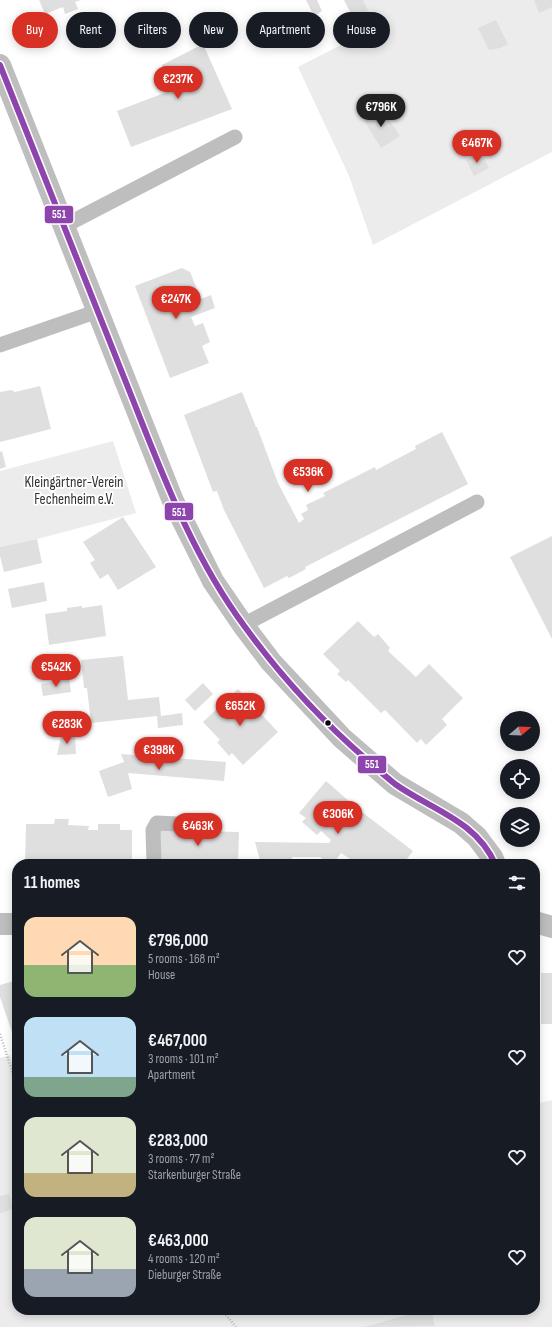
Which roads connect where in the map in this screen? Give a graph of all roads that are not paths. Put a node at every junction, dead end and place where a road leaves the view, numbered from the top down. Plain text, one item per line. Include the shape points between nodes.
1 (0, 66) edge
2 (235, 138) dead end
3 (64, 226) junction
4 (98, 311) junction
5 (0, 345) edge
6 (477, 502) dead end
7 (243, 625) junction
8 (177, 824) dead end
9 (154, 859) edge
10 (493, 859) edge
11 (0, 924) edge
12 (12, 924) edge

1 - 3 street
2 - 3 lane
3 - 4 street
4 - 5 lane
4 - 7 street via 173,501 213,581
6 - 7 lane
7 - 10 street via 271,662 342,738 395,784 461,823 477,837
8 - 9 lane via 157,823 153,830
11 - 12 street

